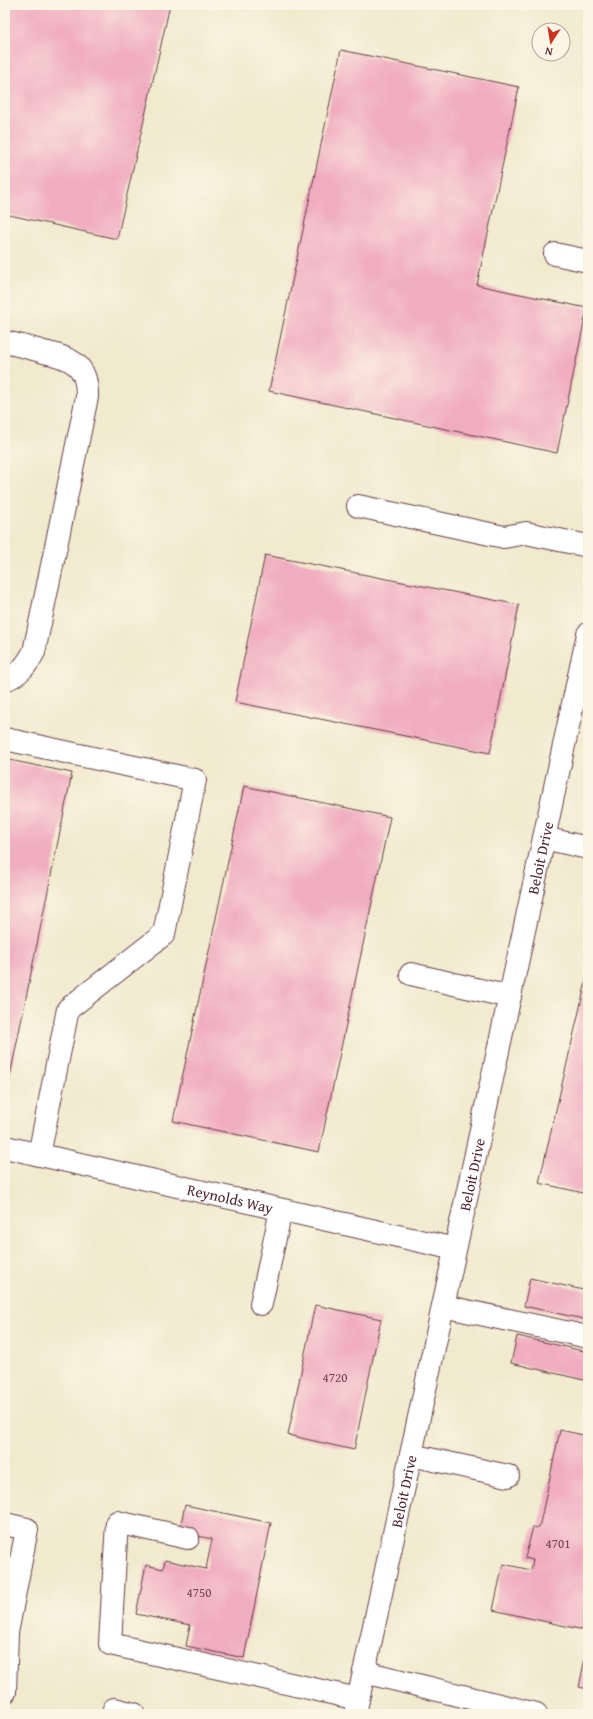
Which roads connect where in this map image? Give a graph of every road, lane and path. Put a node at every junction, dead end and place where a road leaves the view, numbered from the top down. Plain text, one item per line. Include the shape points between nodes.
1 (555, 254) dead end
2 (588, 261) edge
3 (5, 342) edge
4 (358, 506) dead end
5 (588, 546) edge
6 (588, 634) edge
7 (5, 680) edge
8 (5, 738) edge
9 (544, 838) junction
10 (588, 848) edge
11 (411, 974) dead end
12 (510, 997) junction
13 (5, 1147) edge
14 (39, 1155) junction
15 (281, 1210) junction
16 (455, 1249) junction
17 (261, 1304) dead end
18 (443, 1306) junction
19 (588, 1337) edge
20 (411, 1456) junction
21 (508, 1476) dead end
22 (5, 1524) edge
23 (188, 1538) dead end
24 (6, 1633) edge
25 (364, 1672) junction
26 (5, 1692) edge
27 (356, 1707) edge
28 (113, 1714) edge
29 (134, 1714) edge
30 (536, 1714) edge

1 - 2 street
3 - 7 street via 64,356 75,362 82,371 87,387 34,652 16,676
4 - 5 street via 504,537 526,533
6 - 9 street, Beloit Drive
8 - 14 street via 195,780 164,934 68,1009
9 - 10 street
9 - 12 street, Beloit Drive
11 - 12 street
12 - 16 street, Beloit Drive
13 - 14 street, Reynolds Way
14 - 15 street, Reynolds Way
15 - 16 street, Reynolds Way
15 - 17 street
16 - 18 street, Beloit Drive
18 - 19 street
18 - 20 street, Beloit Drive
20 - 21 street
20 - 25 street, Beloit Drive
22 - 24 street via 27,1529
23 - 27 street via 117,1522 110,1644
24 - 26 street
25 - 27 street, Beloit Drive
25 - 30 street
28 - 29 street via 114,1709

